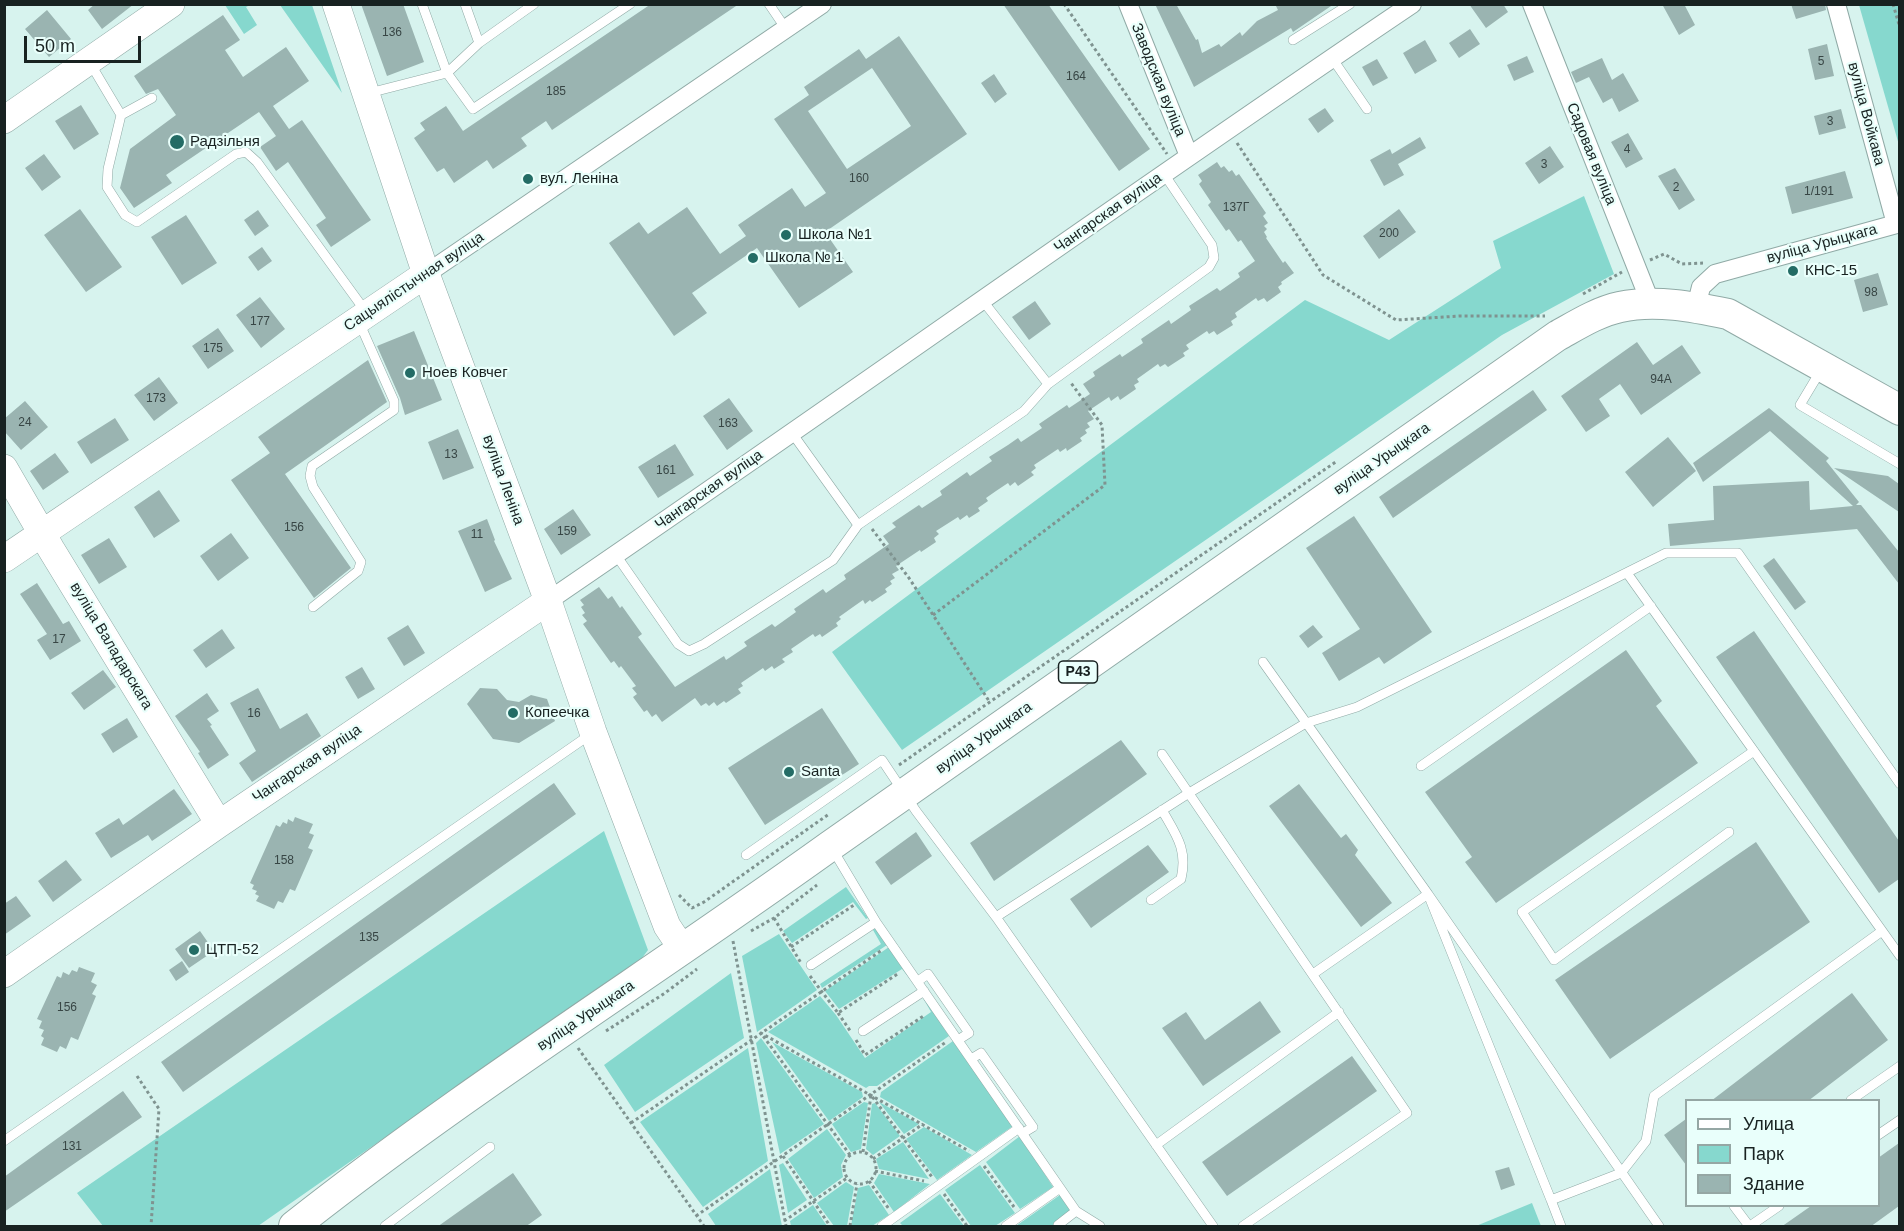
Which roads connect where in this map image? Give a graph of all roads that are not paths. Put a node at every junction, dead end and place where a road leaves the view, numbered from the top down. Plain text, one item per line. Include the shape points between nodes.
1 (171, 4) edge
2 (336, 4) edge
3 (422, 4) edge
4 (465, 4) edge
5 (534, 4) edge
6 (630, 4) edge
7 (769, 4) edge
8 (822, 4) edge
9 (1128, 4) edge
10 (1350, 4) edge
11 (1412, 4) edge
12 (1532, 4) edge
13 (1836, 4) edge
14 (786, 29) junction
15 (1293, 40) dead end
16 (479, 43) junction
17 (1332, 58) junction
18 (89, 61) junction
19 (447, 73) junction
20 (367, 94) junction
21 (152, 98) dead end
22 (1366, 109) dead end
23 (121, 115) junction
24 (4, 120) edge
25 (1189, 156) junction
26 (1167, 166) junction
27 (1898, 223) edge
28 (426, 274) junction
29 (983, 301) junction
30 (1651, 304) junction
31 (1696, 307) junction
32 (363, 317) junction
33 (1823, 367) junction
34 (1048, 384) junction
35 (1899, 410) edge
36 (792, 433) junction
37 (1899, 464) edge
38 (4, 468) edge
39 (862, 523) junction
40 (42, 533) junction
41 (616, 555) junction
42 (4, 559) edge
43 (1627, 573) junction
44 (548, 601) junction
45 (1651, 606) junction
46 (313, 607) dead end
47 (1263, 662) dead end
48 (1306, 723) junction
49 (593, 732) junction
50 (1754, 752) junction
51 (1162, 754) dead end
52 (1421, 766) dead end
53 (897, 782) junction
54 (1899, 784) edge
55 (1189, 793) junction
56 (1162, 810) junction
57 (219, 824) junction
58 (1729, 832) dead end
59 (830, 846) junction
60 (746, 855) dead end
61 (1428, 894) junction
62 (1151, 900) dead end
63 (996, 917) junction
64 (873, 924) junction
65 (1882, 931) junction
66 (683, 950) junction
67 (1899, 956) edge
68 (811, 965) dead end
69 (4, 974) edge
70 (1313, 974) junction
71 (918, 981) junction
72 (921, 993) junction
73 (1340, 1012) junction
74 (863, 1031) dead end
75 (957, 1038) junction
76 (971, 1059) junction
77 (1899, 1066) edge
78 (1854, 1099) edge
79 (1899, 1120) edge
80 (1021, 1131) junction
81 (1880, 1134) edge
82 (4, 1141) edge
83 (1156, 1145) junction
84 (490, 1147) dead end
85 (1621, 1173) junction
86 (1060, 1188) junction
87 (1551, 1200) junction
88 (1735, 1207) edge
89 (1778, 1207) edge
90 (1076, 1211) junction
91 (306, 1223) edge
92 (385, 1227) edge
93 (882, 1227) edge
94 (1006, 1227) edge
95 (1059, 1227) edge
96 (1100, 1227) edge
97 (1213, 1227) edge
98 (1243, 1227) edge
99 (1561, 1227) edge
100 (1659, 1227) edge
101 (1750, 1227) edge

1 - 18 main road
2 - 20 main road, вуліца Леніна
3 - 19 lane
4 - 16 lane
5 - 16 lane
6 - 19 lane via 473,109
7 - 14 lane
8 - 14 street, Сацыялістычная вуліца
9 - 25 street, Заводская вуліца
10 - 15 lane
11 - 17 street, Чангарская вуліца
12 - 30 street, Садовая вуліца
13 - 27 street, вуліца Войкава
14 - 28 street, Сацыялістычная вуліца
16 - 19 lane
17 - 22 lane
17 - 25 street, Чангарская вуліца
18 - 23 lane
18 - 24 main road
19 - 20 lane
20 - 28 main road, вуліца Леніна
21 - 23 lane
23 - 32 lane via 107,187 125,215 137,222 236,154 246,152 257,162
25 - 26 street, Чангарская вуліца
26 - 29 street, Чангарская вуліца
26 - 34 lane via 1212,245 1214,258 1209,267
27 - 31 street, вуліца Урыцкага via 1714,274 1701,287
28 - 32 main road, Сацыялістычная вуліца
28 - 44 main road, вуліца Леніна
29 - 34 lane
29 - 36 street, Чангарская вуліца
30 - 31 main road, вуліца Урыцкага / Р43
30 - 53 main road, вуліца Урыцкага / Р43 via 1602,313 1557,336
31 - 33 main road, вуліца Урыцкага / Р43 via 1728,314
32 - 40 main road, Сацыялістычная вуліца
32 - 46 lane via 393,400 393,410 312,466 313,487 361,562 357,571
33 - 35 main road, вуліца Урыцкага / Р43
33 - 37 lane via 1800,405
34 - 39 lane via 1024,411
36 - 39 lane
36 - 41 street, Чангарская вуліца
38 - 40 main road, вуліца Валадарскага
39 - 41 lane via 832,560 689,651 678,644
40 - 42 main road, Сацыялістычная вуліца
40 - 57 main road, вуліца Валадарскага
41 - 44 street, Чангарская вуліца
43 - 45 lane
43 - 48 lane via 1357,707
43 - 54 lane via 1666,553 1738,554
44 - 49 main road, вуліца Леніна
44 - 57 main road, Чангарская вуліца
45 - 50 lane
45 - 52 lane
47 - 48 lane
48 - 55 lane
48 - 61 lane
49 - 66 main road, вуліца Леніна via 667,926
49 - 82 lane
50 - 58 lane via 1522,912 1554,960
50 - 65 lane
51 - 55 lane
53 - 59 main road, вуліца Урыцкага / Р43
53 - 60 lane via 882,760
53 - 63 lane
55 - 56 lane
55 - 70 lane
56 - 62 lane via 1180,842 1185,864 1181,879
56 - 63 lane
57 - 69 main road, Чангарская вуліца
59 - 64 lane
59 - 66 main road, вуліца Урыцкага / Р43
61 - 70 lane
61 - 85 lane
61 - 87 lane
63 - 83 lane
64 - 68 lane
64 - 71 lane
65 - 67 lane
65 - 85 lane via 1654,1096 1646,1142
66 - 91 main road, вуліца Урыцкага / Р43 via 408,1139
70 - 73 lane
71 - 72 lane
71 - 75 lane via 928,974 969,1033
72 - 74 lane
72 - 75 lane
73 - 83 lane
73 - 98 lane via 1407,1113
75 - 76 lane
76 - 80 lane
76 - 80 lane via 981,1053 1033,1127
77 - 78 lane
79 - 81 lane
80 - 86 lane
80 - 93 lane
83 - 97 lane
84 - 92 lane
85 - 87 lane
85 - 100 lane
86 - 90 lane
86 - 94 lane
87 - 99 lane
88 - 101 lane
89 - 101 lane
90 - 95 lane
90 - 96 lane

